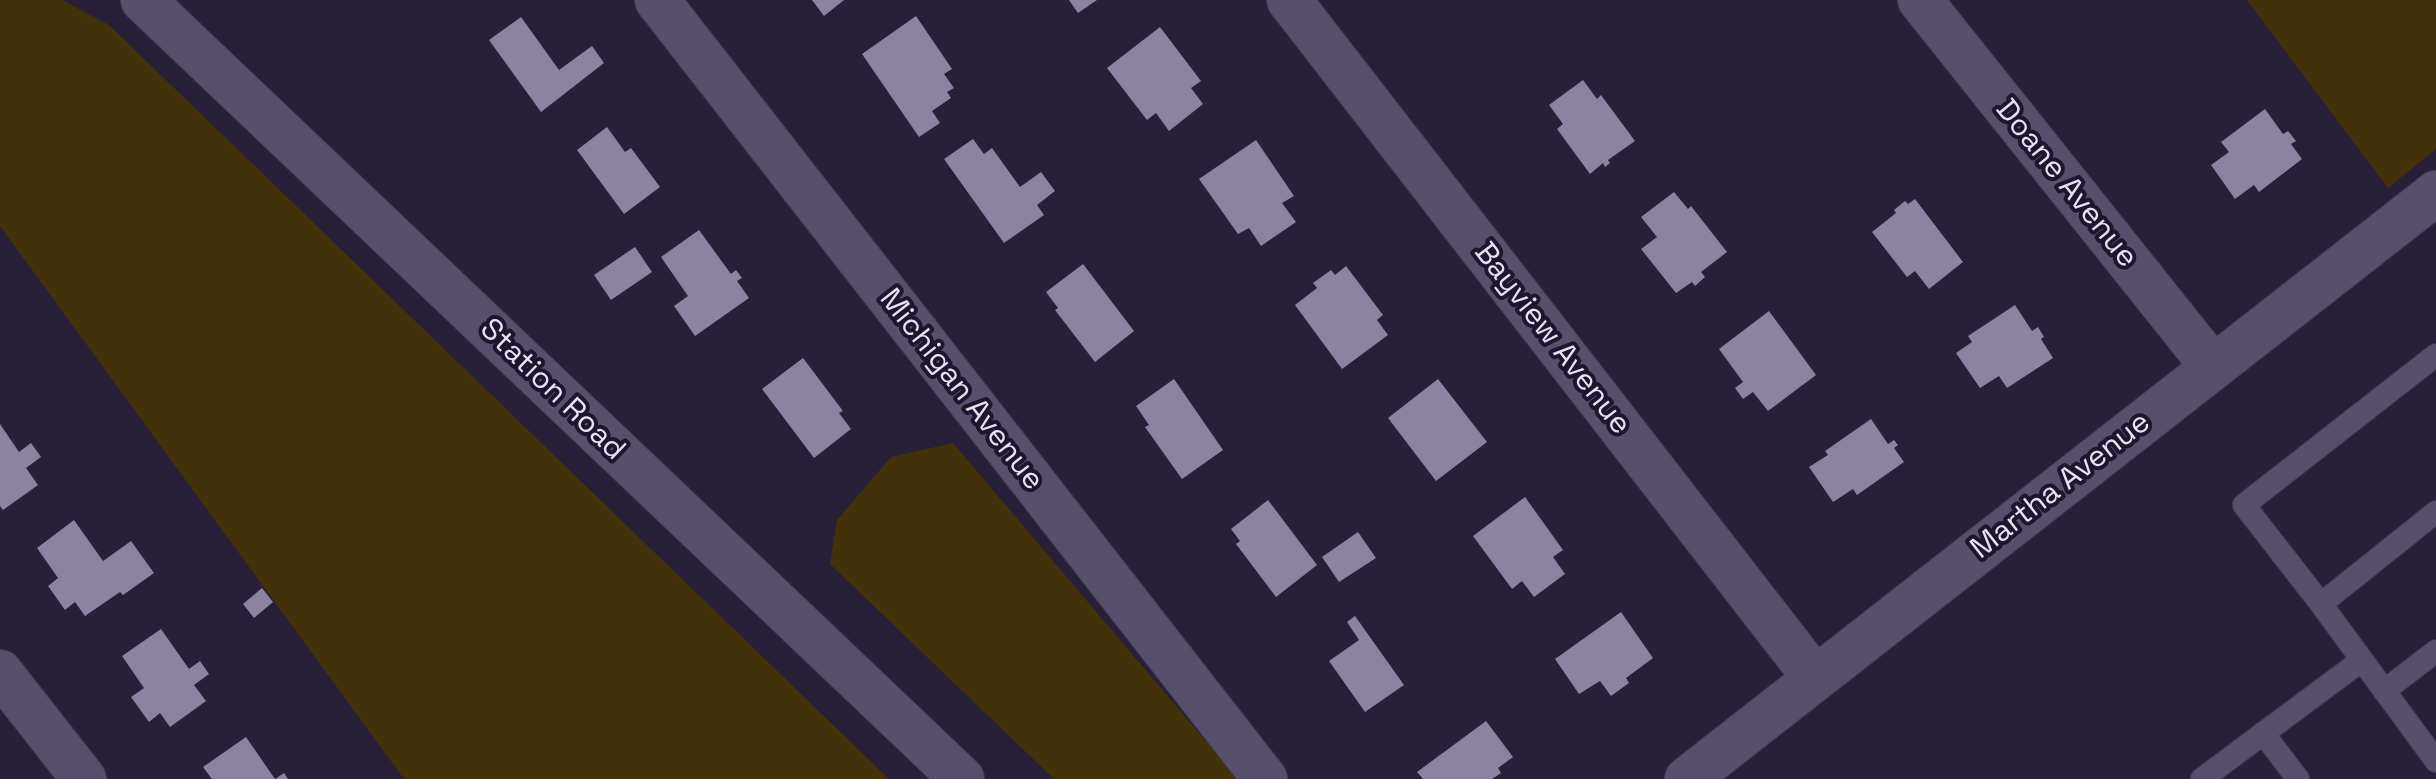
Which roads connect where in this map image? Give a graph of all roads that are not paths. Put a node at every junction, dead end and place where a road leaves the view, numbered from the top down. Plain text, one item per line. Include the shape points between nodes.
1 (143, 0) edge
2 (657, 0) edge
3 (1289, 0) edge
4 (1920, 0) edge
5 (2436, 193) edge
6 (2436, 355) edge
7 (2213, 367) junction
8 (2436, 512) edge
9 (2321, 604) junction
10 (2436, 651) edge
11 (2362, 660) junction
12 (0, 672) edge
13 (1815, 678) junction
14 (2384, 691) junction
15 (2263, 733) junction
16 (2436, 761) edge
17 (84, 779) edge
18 (962, 779) edge
19 (1265, 779) edge
20 (1687, 779) edge
21 (2202, 779) edge
22 (2298, 779) edge

1 - 18 street, Station Road
2 - 19 street, Michigan Avenue
3 - 13 street, Bayview Avenue
4 - 7 street, Doane Avenue
5 - 7 street, Martha Avenue
6 - 9 lane via 2244,505
7 - 13 street, Martha Avenue
8 - 9 lane
9 - 11 lane
10 - 14 lane
11 - 14 lane
11 - 15 lane
12 - 17 street
13 - 20 street, Martha Avenue
14 - 16 lane
15 - 21 lane
15 - 22 lane

